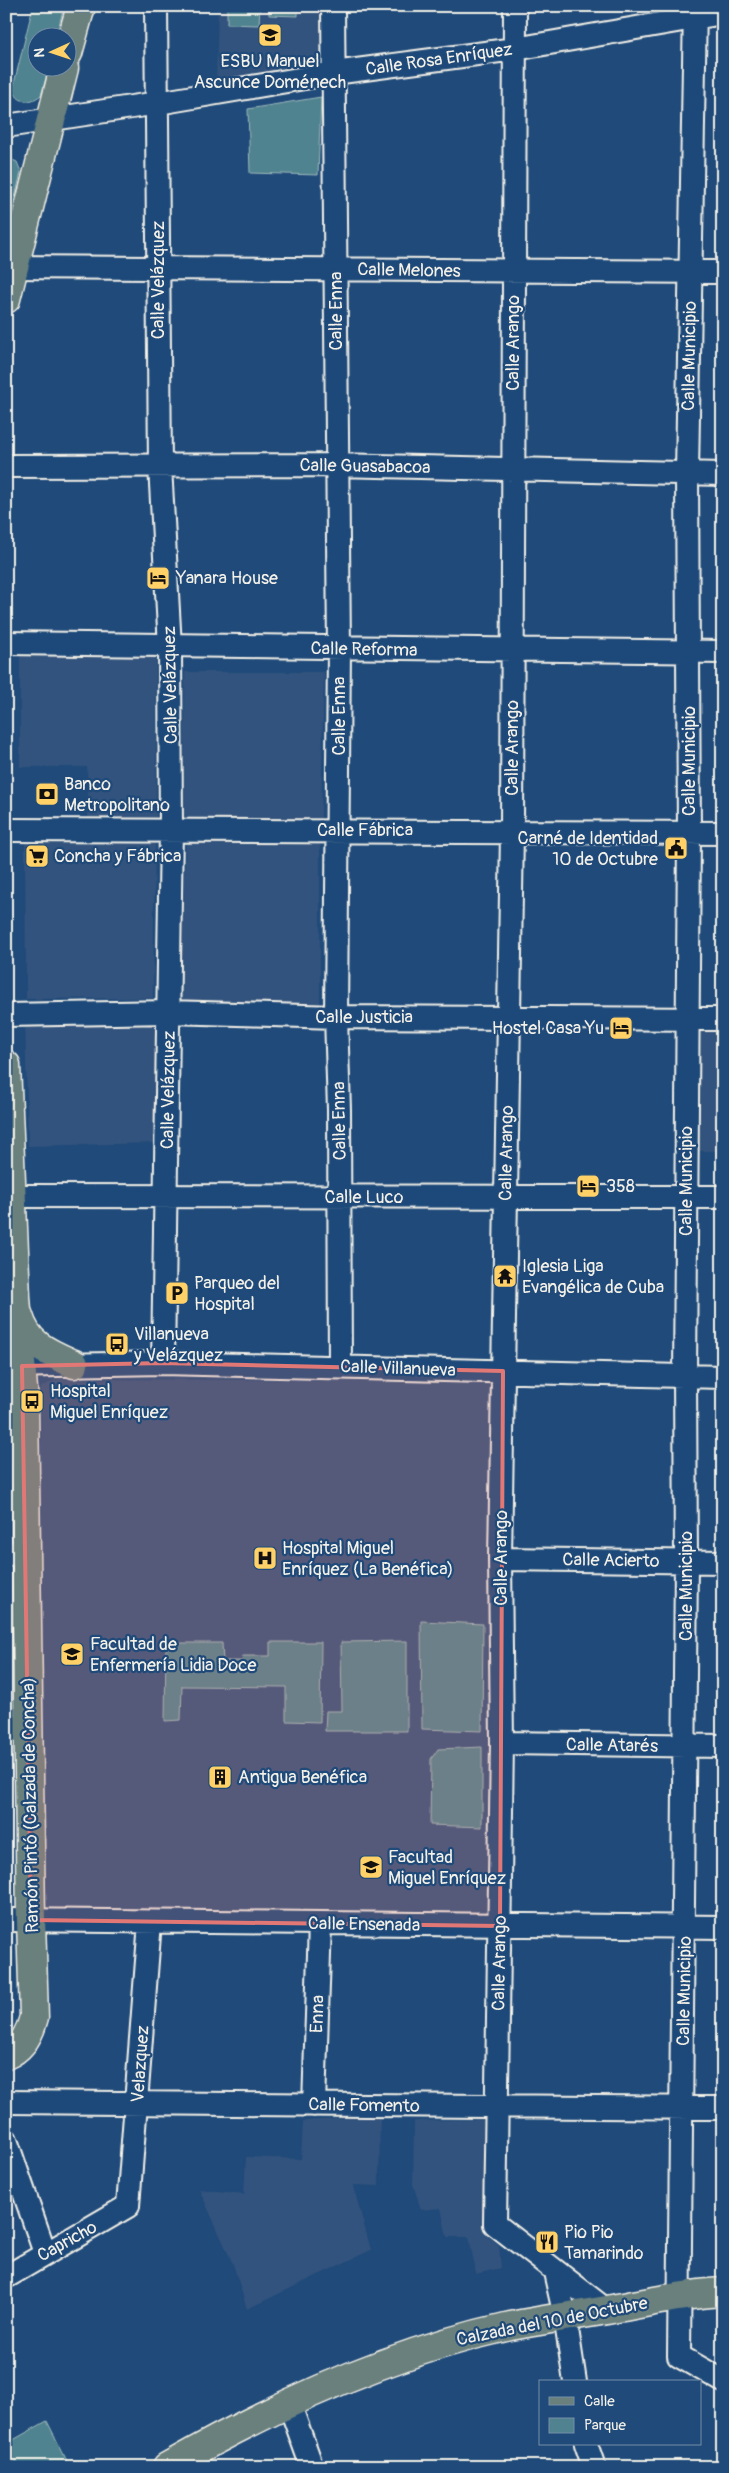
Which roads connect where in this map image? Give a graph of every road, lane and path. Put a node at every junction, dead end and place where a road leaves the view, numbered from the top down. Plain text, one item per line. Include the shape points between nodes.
1 (81, 6) edge
2 (156, 6) edge
3 (333, 6) edge
4 (514, 6) edge
5 (695, 12) edge
6 (723, 13) edge
7 (75, 28) edge
8 (515, 49) junction
9 (334, 73) junction
10 (61, 78) edge
11 (158, 103) junction
12 (50, 121) junction
13 (6, 126) edge
14 (158, 267) junction
15 (10, 268) edge
16 (336, 269) junction
17 (514, 271) junction
18 (691, 272) junction
19 (723, 272) edge
20 (6, 299) edge
21 (335, 465) junction
22 (6, 466) edge
23 (160, 466) junction
24 (512, 469) junction
25 (687, 474) junction
26 (723, 474) edge
27 (6, 643) edge
28 (170, 647) junction
29 (339, 648) junction
30 (512, 650) junction
31 (688, 652) junction
32 (723, 652) edge
33 (171, 829) junction
34 (6, 830) edge
35 (339, 830) junction
36 (512, 833) junction
37 (689, 833) junction
38 (723, 833) edge
39 (169, 1012) junction
40 (6, 1015) edge
41 (336, 1017) junction
42 (507, 1017) junction
43 (687, 1019) junction
44 (723, 1019) edge
45 (6, 1065) edge
46 (9, 1196) edge
47 (505, 1196) junction
48 (686, 1196) junction
49 (166, 1197) junction
50 (339, 1197) junction
51 (723, 1197) edge
52 (17, 1306) junction
53 (163, 1363) junction
54 (74, 1364) junction
55 (14, 1366) edge
56 (340, 1366) junction
57 (503, 1371) junction
58 (684, 1377) junction
59 (723, 1377) edge
60 (16, 1554) edge
61 (500, 1559) junction
62 (686, 1561) junction
63 (723, 1562) edge
64 (18, 1730) edge
65 (502, 1743) junction
66 (686, 1746) junction
67 (723, 1746) edge
68 (18, 1920) edge
69 (150, 1922) junction
70 (320, 1924) junction
71 (500, 1926) junction
72 (684, 1926) junction
73 (723, 1927) edge
74 (6, 2055) edge
75 (6, 2102) edge
76 (138, 2103) junction
77 (314, 2105) junction
78 (495, 2106) junction
79 (683, 2108) junction
80 (723, 2108) edge
81 (6, 2140) edge
82 (128, 2206) joint
83 (45, 2253) junction
84 (555, 2272) junction
85 (6, 2277) edge
86 (723, 2292) edge
87 (678, 2295) junction
88 (606, 2310) junction
89 (565, 2316) junction
90 (575, 2380) edge
91 (723, 2381) edge
92 (289, 2403) junction
93 (587, 2446) edge
94 (168, 2467) edge
95 (312, 2467) edge
96 (594, 2467) edge

1 - 7 main road
2 - 11 street, Calle Velázquez
3 - 9 street, Calle Enna
4 - 8 street, Calle Arango
5 - 6 street, Calle Rosa Enríquez
5 - 8 street, Calle Rosa Enríquez
5 - 18 street, Calle Municipio
8 - 9 street, Calle Rosa Enríquez
8 - 17 street, Calle Arango
9 - 11 street, Calle Rosa Enríquez
9 - 16 street, Calle Enna
10 - 12 main road
11 - 12 street, Calle Rosa Enríquez
11 - 14 street, Calle Velázquez
12 - 13 street, Calle Rosa Enríquez
12 - 15 main road
14 - 15 street, Calle Melones
14 - 16 street, Calle Melones
14 - 23 street, Calle Velázquez
15 - 20 main road
16 - 17 street, Calle Melones
16 - 21 street, Calle Enna
17 - 18 street, Calle Melones
17 - 24 street, Calle Arango
18 - 19 street, Calle Melones
18 - 25 street, Calle Municipio
21 - 23 street, Calle Guasabacoa
21 - 24 street, Calle Guasabacoa
21 - 29 street, Calle Enna
22 - 23 street, Calle Guasabacoa
23 - 28 street, Calle Velázquez
24 - 25 street, Calle Guasabacoa
24 - 30 street, Calle Arango
25 - 26 street, Calle Guasabacoa
25 - 31 street, Calle Municipio
27 - 28 street, Calle Reforma
28 - 29 street, Calle Reforma
28 - 33 street, Calle Velázquez
29 - 30 street, Calle Reforma
29 - 35 street, Calle Enna
30 - 31 street, Calle Reforma
30 - 36 street, Calle Arango
31 - 32 street, Calle Reforma
31 - 37 street, Calle Municipio
33 - 34 street, Calle Fábrica
33 - 35 street, Calle Fábrica
33 - 39 street, Calle Velázquez
35 - 36 street, Calle Fábrica
35 - 41 street, Calle Enna
36 - 37 street, Calle Fábrica
36 - 42 street, Calle Arango
37 - 38 street, Calle Fábrica
37 - 43 street, Calle Municipio
39 - 40 street, Calle Justicia
39 - 41 street, Calle Justicia
39 - 49 street, Calle Velázquez
41 - 42 street, Calle Justicia
41 - 50 street, Calle Enna
42 - 43 street, Calle Justicia
42 - 47 street, Calle Arango
43 - 44 street, Calle Justicia
43 - 48 street, Calle Municipio
45 - 46 main road, Ramón Pintó (Calzada de Concha)
46 - 49 street, Calle Luco
46 - 52 main road, Ramón Pintó (Calzada de Concha)
47 - 48 street, Calle Luco
47 - 50 street, Calle Luco
47 - 57 street, Calle Arango
48 - 51 street, Calle Luco
48 - 58 street, Calle Municipio
49 - 50 street, Calle Luco
49 - 53 street, Calle Velázquez
50 - 56 street, Calle Enna
52 - 54 main road via 22,1325 33,1343
52 - 55 main road, Ramón Pintó (Calzada de Concha)
53 - 54 street, Calle Villanueva
53 - 56 street, Calle Villanueva
54 - 55 street, Calle Villanueva
55 - 60 main road, Ramón Pintó (Calzada de Concha)
56 - 57 street, Calle Villanueva
57 - 58 street, Calle Villanueva
57 - 61 street, Calle Arango
58 - 59 street, Calle Villanueva
58 - 62 street, Calle Municipio
60 - 64 main road, Ramón Pintó (Calzada de Concha)
61 - 62 street, Calle Acierto
61 - 65 street, Calle Arango
62 - 63 street, Calle Acierto
62 - 66 street, Calle Municipio
64 - 68 main road, Ramón Pintó (Calzada de Concha)
65 - 66 street, Calle Atarés
65 - 71 street, Calle Arango
66 - 67 street, Calle Atarés
66 - 72 street, Calle Municipio
68 - 69 street, Calle Ensenada
68 - 74 main road, Ramón Pintó (Calzada de Concha) via 34,2017 30,2032 20,2046
69 - 70 street, Calle Ensenada
69 - 76 street, Velazquez
70 - 71 street, Calle Ensenada
70 - 77 street, Enna
71 - 72 street, Calle Ensenada
71 - 78 street, Calle Arango
72 - 73 street, Calle Ensenada
72 - 79 street, Calle Municipio
75 - 76 street, Calle Fomento
76 - 77 street, Calle Fomento
76 - 82 street, Velazquez
77 - 78 street, Calle Fomento
78 - 79 street, Calle Fomento
78 - 84 street, Calle Arango via 496,2224
79 - 80 street, Calle Fomento
79 - 87 street, Calle Municipio
81 - 83 street
82 - 83 street, Capricho
83 - 85 street, Capricho
84 - 88 street, Calle Arango
84 - 89 street
86 - 87 main road, Calzada del 10 de Octubre
87 - 88 main road, Calzada del 10 de Octubre
87 - 91 street, Calle Municipio via 679,2356
88 - 89 main road, Calzada del 10 de Octubre
89 - 90 street
89 - 92 main road, Calzada del 10 de Octubre via 445,2343 388,2361
92 - 94 main road, Calzada del 10 de Octubre
92 - 95 street
93 - 96 street

